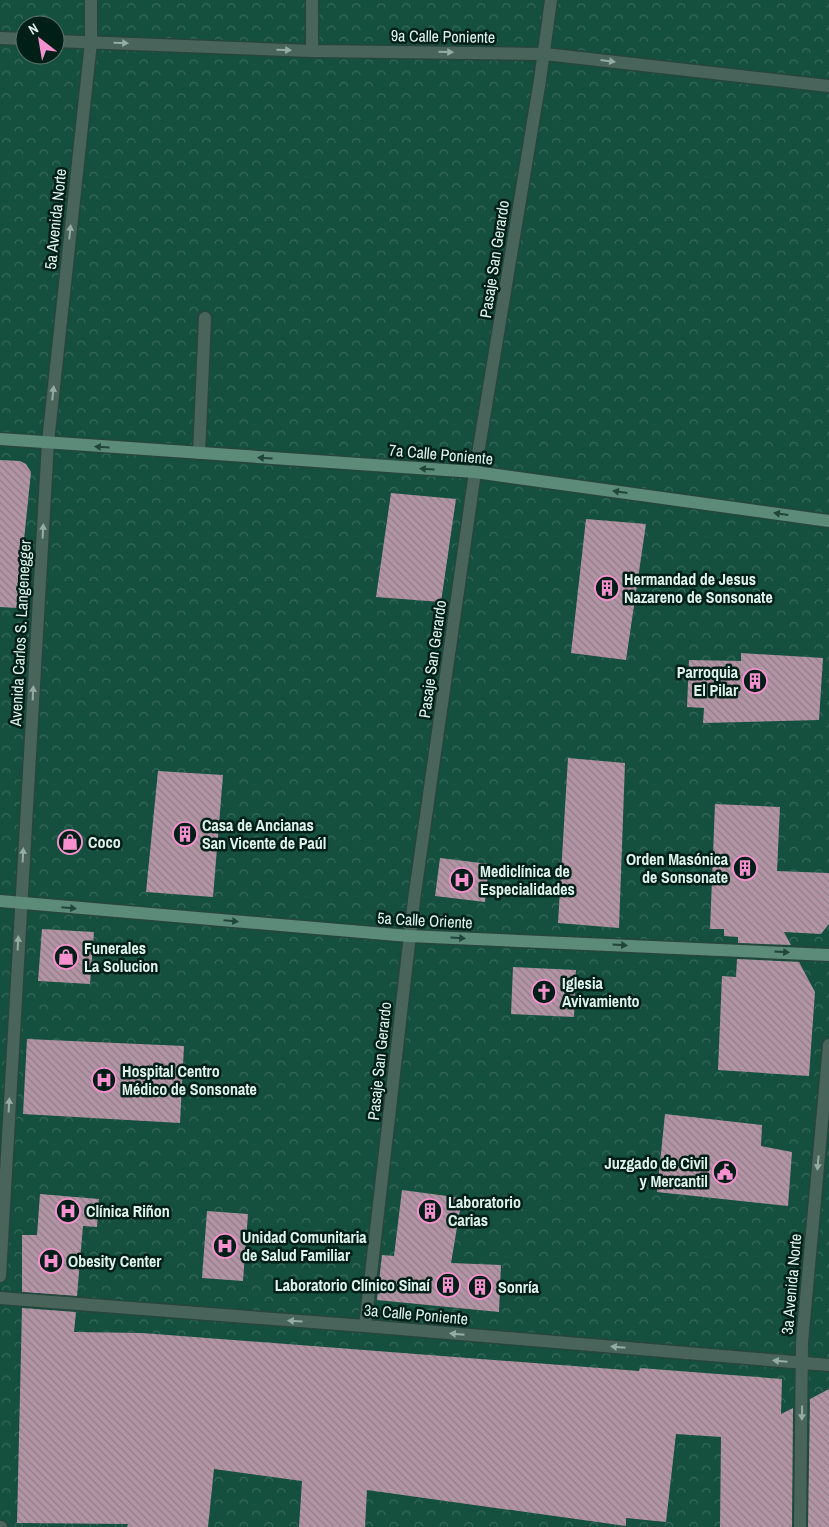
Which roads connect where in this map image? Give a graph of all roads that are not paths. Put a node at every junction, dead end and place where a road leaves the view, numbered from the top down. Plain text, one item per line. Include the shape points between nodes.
1 (91, 0) edge
2 (312, 0) edge
3 (551, 0) edge
4 (0, 38) edge
5 (15, 39) edge
6 (65, 41) edge
7 (91, 42) junction
8 (312, 51) junction
9 (544, 54) junction
10 (829, 86) edge
11 (205, 318) dead end
12 (0, 439) edge
13 (48, 442) junction
14 (199, 453) junction
15 (475, 472) junction
16 (829, 521) edge
17 (0, 901) edge
18 (21, 904) junction
19 (409, 936) junction
20 (829, 954) edge
21 (829, 1045) edge
22 (0, 1276) edge
23 (0, 1298) edge
24 (365, 1326) junction
25 (803, 1363) junction
26 (829, 1365) edge
27 (800, 1527) edge

1 - 7 street, 5a Avenida Norte
2 - 8 street
3 - 9 street, Pasaje San Gerardo
4 - 5 street
6 - 7 street, 9a Calle Poniente
7 -> 8 street, 9a Calle Poniente
13 -> 7 street, 5a Avenida Norte
8 -> 9 street, 9a Calle Poniente
9 -> 10 street, 9a Calle Poniente
9 - 15 street, Pasaje San Gerardo
11 - 14 street
12 - 13 main road, 7a Calle Poniente
14 -> 13 main road, 7a Calle Poniente
18 -> 13 street, Avenida Carlos S. Langenegger
15 -> 14 main road, 7a Calle Poniente
16 -> 15 main road, 7a Calle Poniente
15 - 19 street, Pasaje San Gerardo
17 - 18 main road, 5a Calle Oriente
18 -> 19 main road, 5a Calle Oriente
22 -> 18 street, Avenida Carlos S. Langenegger
19 -> 20 main road, 5a Calle Oriente
19 - 24 street, Pasaje San Gerardo
21 -> 25 street, 3a Avenida Norte via 802,1343
24 -> 23 street, 3a Calle Poniente
25 -> 24 street, 3a Calle Poniente
25 - 26 street, 3a Calle Poniente
25 -> 27 street, 3a Avenida Norte

